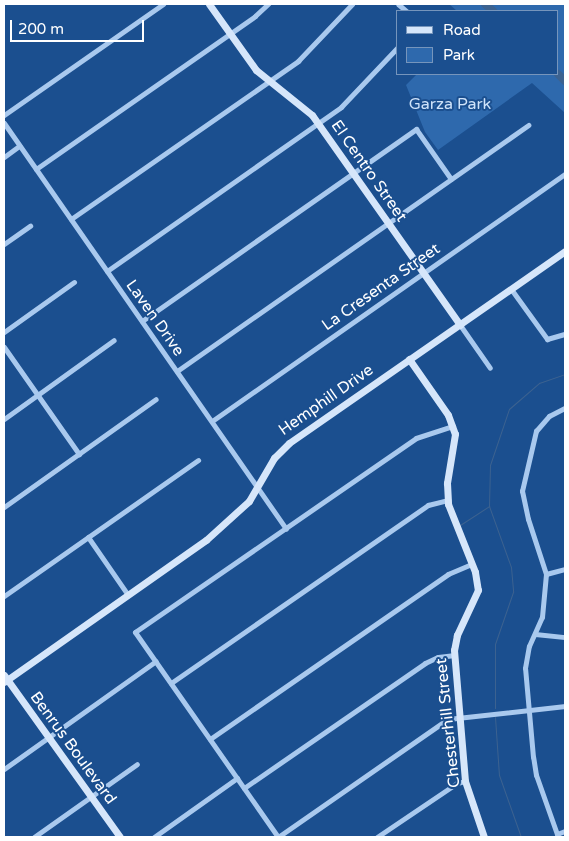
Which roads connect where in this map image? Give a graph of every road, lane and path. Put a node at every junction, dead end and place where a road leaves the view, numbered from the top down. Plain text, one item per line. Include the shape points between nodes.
1 (163, 4) edge
2 (209, 4) edge
3 (268, 4) edge
4 (352, 4) edge
5 (229, 33) junction
6 (396, 49) edge
7 (269, 81) junction
8 (4, 115) edge
9 (4, 123) edge
10 (319, 123) junction
11 (528, 126) dead end
12 (19, 146) junction
13 (4, 157) edge
14 (36, 169) junction
15 (354, 173) junction
16 (565, 174) edge
17 (451, 179) junction
18 (71, 219) junction
19 (389, 223) junction
20 (30, 226) dead end
21 (4, 244) edge
22 (565, 252) edge
23 (107, 271) junction
24 (424, 273) junction
25 (74, 282) dead end
26 (511, 289) junction
27 (142, 321) junction
28 (460, 324) junction
29 (4, 332) edge
30 (565, 334) edge
31 (114, 340) dead end
32 (4, 347) edge
33 (409, 359) junction
34 (490, 368) dead end
35 (177, 371) junction
36 (37, 394) junction
37 (156, 399) dead end
38 (565, 408) edge
39 (4, 419) edge
40 (212, 421) junction
41 (454, 426) junction
42 (79, 454) junction
43 (198, 460) dead end
44 (258, 487) junction
45 (448, 500) junction
46 (4, 507) edge
47 (286, 528) junction
48 (88, 537) junction
49 (472, 564) junction
50 (565, 569) edge
51 (546, 574) junction
52 (128, 595) junction
53 (4, 596) edge
54 (535, 634) junction
55 (565, 637) edge
56 (455, 655) junction
57 (156, 662) junction
58 (5, 679) edge
59 (171, 683) junction
60 (565, 706) edge
61 (529, 710) junction
62 (460, 716) junction
63 (49, 737) junction
64 (210, 740) junction
65 (137, 764) dead end
66 (4, 769) edge
67 (237, 778) junction
68 (465, 781) junction
69 (244, 788) junction
70 (91, 796) junction
71 (565, 831) edge
72 (557, 835) edge
73 (34, 837) edge
74 (120, 837) edge
75 (154, 837) edge
76 (278, 837) edge
77 (377, 837) edge
78 (483, 837) edge

1 - 8 street
2 - 5 street, El Centro Street
3 - 5 street
4 - 7 street via 305,55
5 - 7 street, El Centro Street via 252,65
5 - 14 street
6 - 10 street via 342,108
7 - 10 street, El Centro Street
7 - 18 street
9 - 12 street, Laven Drive
10 - 15 street, El Centro Street
10 - 23 street
11 - 17 street
12 - 13 street
12 - 14 street, Laven Drive
14 - 18 street, Laven Drive
15 - 17 street via 416,129
15 - 19 street, El Centro Street
15 - 27 street
16 - 24 street, La Cresenta Street
17 - 19 street
18 - 23 street, Laven Drive
19 - 24 street, El Centro Street
19 - 35 street
20 - 21 street
22 - 26 street, Hemphill Drive
23 - 27 street, Laven Drive
24 - 28 street, El Centro Street
24 - 40 street, La Cresenta Street
25 - 29 street
26 - 28 street, Hemphill Drive
26 - 30 street via 547,339
27 - 35 street, Laven Drive
28 - 33 street, Hemphill Drive
28 - 34 street, El Centro Street
31 - 36 street
32 - 36 street
33 - 41 street
33 - 44 street, Hemphill Drive via 289,443 274,458
35 - 40 street, Laven Drive
36 - 39 street
36 - 42 street
37 - 42 street
38 - 51 street via 549,416 536,431 522,491
40 - 44 street, Laven Drive
41 - 45 street, Chesterhill Street via 455,446
41 - 47 street via 416,438
42 - 46 street
43 - 48 street
44 - 47 street, Laven Drive
44 - 52 street, Hemphill Drive via 244,506 206,540
45 - 49 street, Chesterhill Street
45 - 59 street via 428,505
47 - 57 street via 135,632
48 - 52 street
48 - 53 street
49 - 56 street, Chesterhill Street via 478,590 457,634
49 - 64 street via 448,574
50 - 51 street
51 - 54 street via 546,600
52 - 58 street, Hemphill Drive
54 - 55 street
54 - 61 street via 526,658
56 - 62 street, Chesterhill Street
56 - 69 street via 424,663
57 - 59 street
57 - 63 street
58 - 63 street, Benrus Boulevard
59 - 64 street
60 - 61 street
61 - 62 street
61 - 72 street via 534,765
62 - 68 street, Chesterhill Street
62 - 76 street via 442,722
63 - 66 street
63 - 70 street, Benrus Boulevard
64 - 67 street
65 - 70 street
67 - 69 street
67 - 75 street
68 - 77 street via 457,783
68 - 78 street, Chesterhill Street
69 - 76 street
70 - 73 street
70 - 74 street, Benrus Boulevard
71 - 72 street

